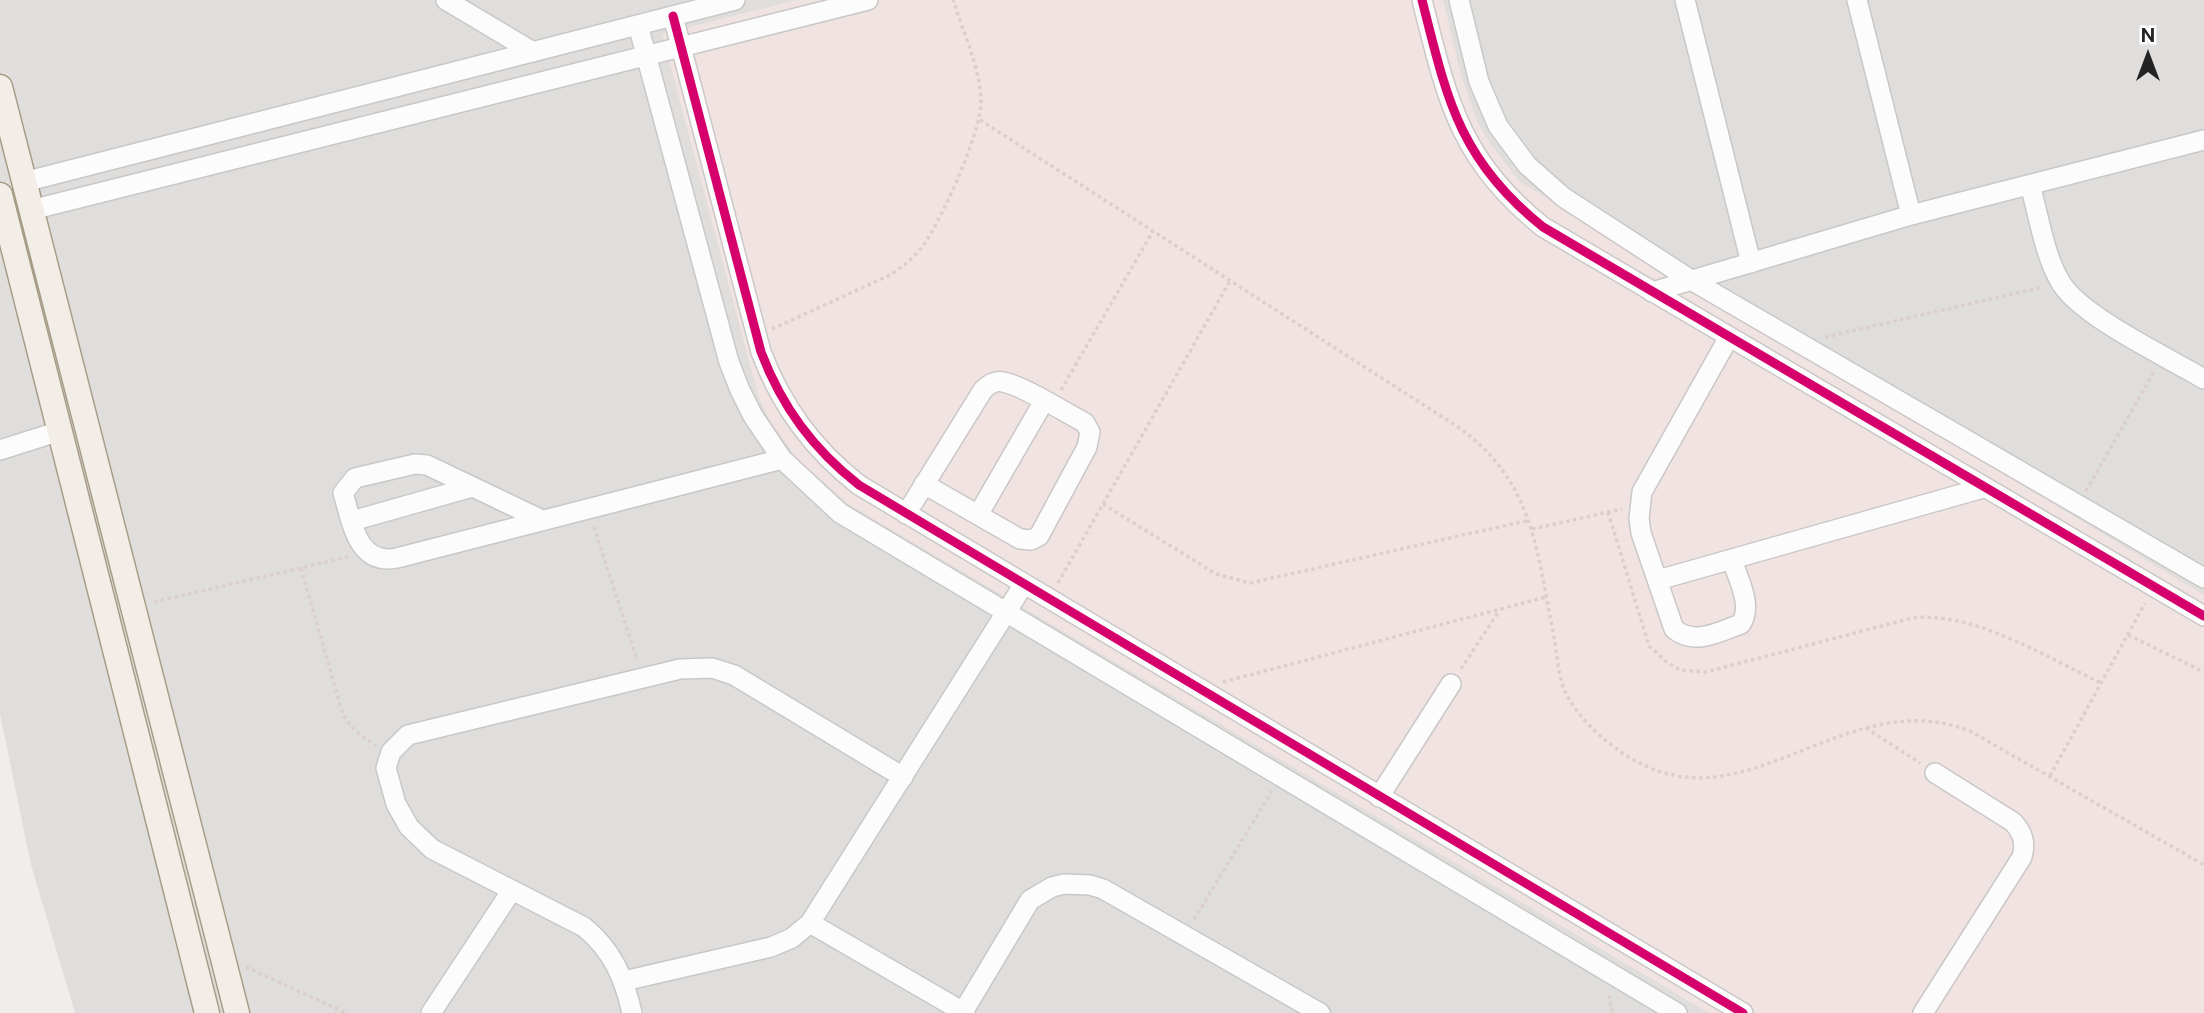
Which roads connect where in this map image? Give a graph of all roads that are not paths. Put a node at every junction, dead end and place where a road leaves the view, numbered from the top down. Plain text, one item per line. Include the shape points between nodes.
1 (446, 0) edge
2 (735, 0) edge
3 (868, 0) edge
4 (1422, 0) edge
5 (1459, 0) edge
6 (1685, 0) edge
7 (1857, 0) edge
8 (673, 16) junction
9 (638, 24) junction
10 (681, 47) junction
11 (533, 52) junction
12 (647, 56) junction
13 (0, 87) edge
14 (2204, 140) edge
15 (24, 182) junction
16 (2030, 185) junction
17 (0, 195) edge
18 (31, 211) junction
19 (1911, 215) junction
20 (1751, 262) junction
21 (1691, 280) junction
22 (1652, 292) junction
23 (1729, 337) junction
24 (2204, 379) edge
25 (1048, 403) junction
26 (61, 432) junction
27 (0, 450) edge
28 (782, 459) junction
29 (924, 484) junction
30 (472, 487) junction
31 (1983, 488) junction
32 (906, 514) junction
33 (978, 514) junction
34 (542, 520) junction
35 (352, 521) junction
36 (1732, 559) junction
37 (2204, 578) edge
38 (1658, 580) junction
39 (1024, 584) junction
40 (133, 607) junction
41 (1006, 612) junction
42 (106, 613) junction
43 (2204, 616) edge
44 (1451, 684) road end
45 (1936, 773) road end
46 (903, 776) junction
47 (1380, 796) junction
48 (1449, 838) junction
49 (1432, 866) junction
50 (512, 890) junction
51 (810, 923) junction
52 (624, 981) junction
53 (207, 1013) edge
54 (237, 1013) edge
55 (431, 1013) edge
56 (632, 1013) edge
57 (964, 1013) edge
58 (1320, 1013) edge
59 (1677, 1013) edge
60 (1743, 1013) edge
61 (1923, 1013) edge

1 - 11 street
2 - 8 street
3 - 10 street
4 - 22 street via 1455,119 1483,168 1543,227
5 - 21 street via 1488,105 1519,156 1563,197
6 - 20 street
7 - 19 street
8 - 9 street
8 - 10 street
9 - 11 street
9 - 12 street
10 - 12 street
10 - 32 street via 757,335 776,388 808,438 859,485
11 - 15 street
12 - 18 street
12 - 28 street via 729,362 753,416
13 - 15 main road
14 - 16 street
15 - 18 main road
16 - 19 street
16 - 24 street via 2061,282 2085,308
17 - 26 main road
18 - 40 main road
19 - 20 street
20 - 21 street
21 - 22 street
21 - 37 street
22 - 23 street
23 - 31 street
23 - 38 street via 1647,481 1640,505 1641,533
25 - 29 street via 1003,382 988,385
25 - 33 street
25 - 33 street via 1085,423 1090,439 1039,536 1020,539
26 - 27 street
26 - 42 main road
28 - 34 street
28 - 41 street via 839,513
29 - 32 street
29 - 33 street
30 - 34 street
30 - 35 street
30 - 35 street via 421,464 355,478 343,493
31 - 36 street
31 - 43 street
32 - 39 street
34 - 35 street via 381,559 358,542
36 - 38 street
36 - 38 street via 1746,605 1744,619 1699,638 1674,629
39 - 41 street
39 - 47 street
40 - 42 main road
40 - 54 main road
41 - 46 street
41 - 49 street
42 - 53 main road
44 - 47 street
45 - 61 street via 2013,822 2024,843 2022,857
46 - 50 street via 734,675 701,667 408,735 391,752 387,777 409,827 432,849
46 - 51 street
47 - 48 street
48 - 49 street
48 - 60 street
49 - 59 street
50 - 52 street via 583,927 603,945
50 - 55 street
51 - 52 street via 771,947
51 - 57 street
52 - 56 street
57 - 58 street via 1030,900 1052,887 1077,883 1103,889

